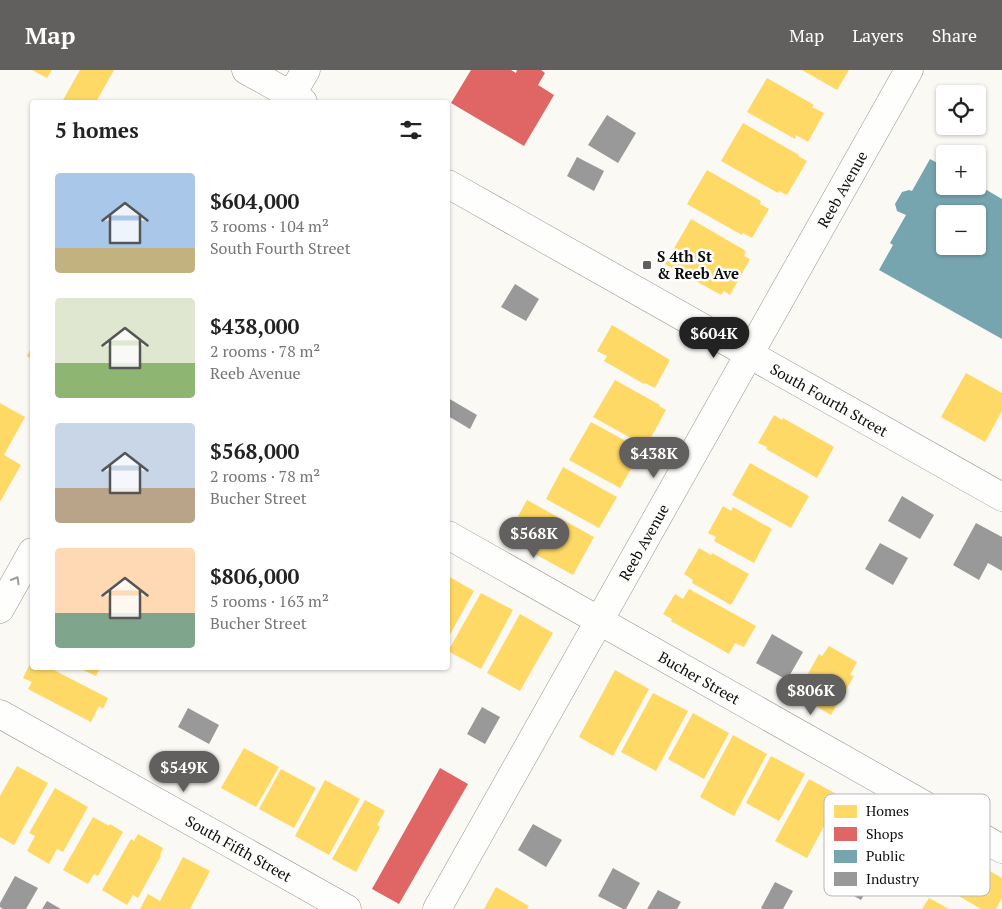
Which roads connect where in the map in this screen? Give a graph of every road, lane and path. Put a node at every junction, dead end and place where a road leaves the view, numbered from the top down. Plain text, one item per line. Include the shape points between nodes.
1 (246, 70) edge
2 (306, 70) edge
3 (909, 70) edge
4 (294, 100) edge
5 (450, 185) edge
6 (749, 354) junction
7 (1002, 497) edge
8 (450, 536) edge
9 (30, 556) edge
10 (0, 609) edge
11 (599, 621) junction
12 (0, 714) edge
13 (905, 794) edge
14 (990, 842) edge
15 (1002, 849) edge
16 (347, 909) edge
17 (437, 909) edge

1 - 4 street
2 - 4 street
3 - 6 street, Reeb Avenue
5 - 6 street, South Fourth Street
6 - 7 street, South Fourth Street
6 - 11 street, Reeb Avenue
8 - 11 street, Bucher Street
10 -> 9 street
11 - 13 street, Bucher Street
11 - 17 street, Reeb Avenue
12 - 16 street, South Fifth Street
14 - 15 street, Bucher Street

